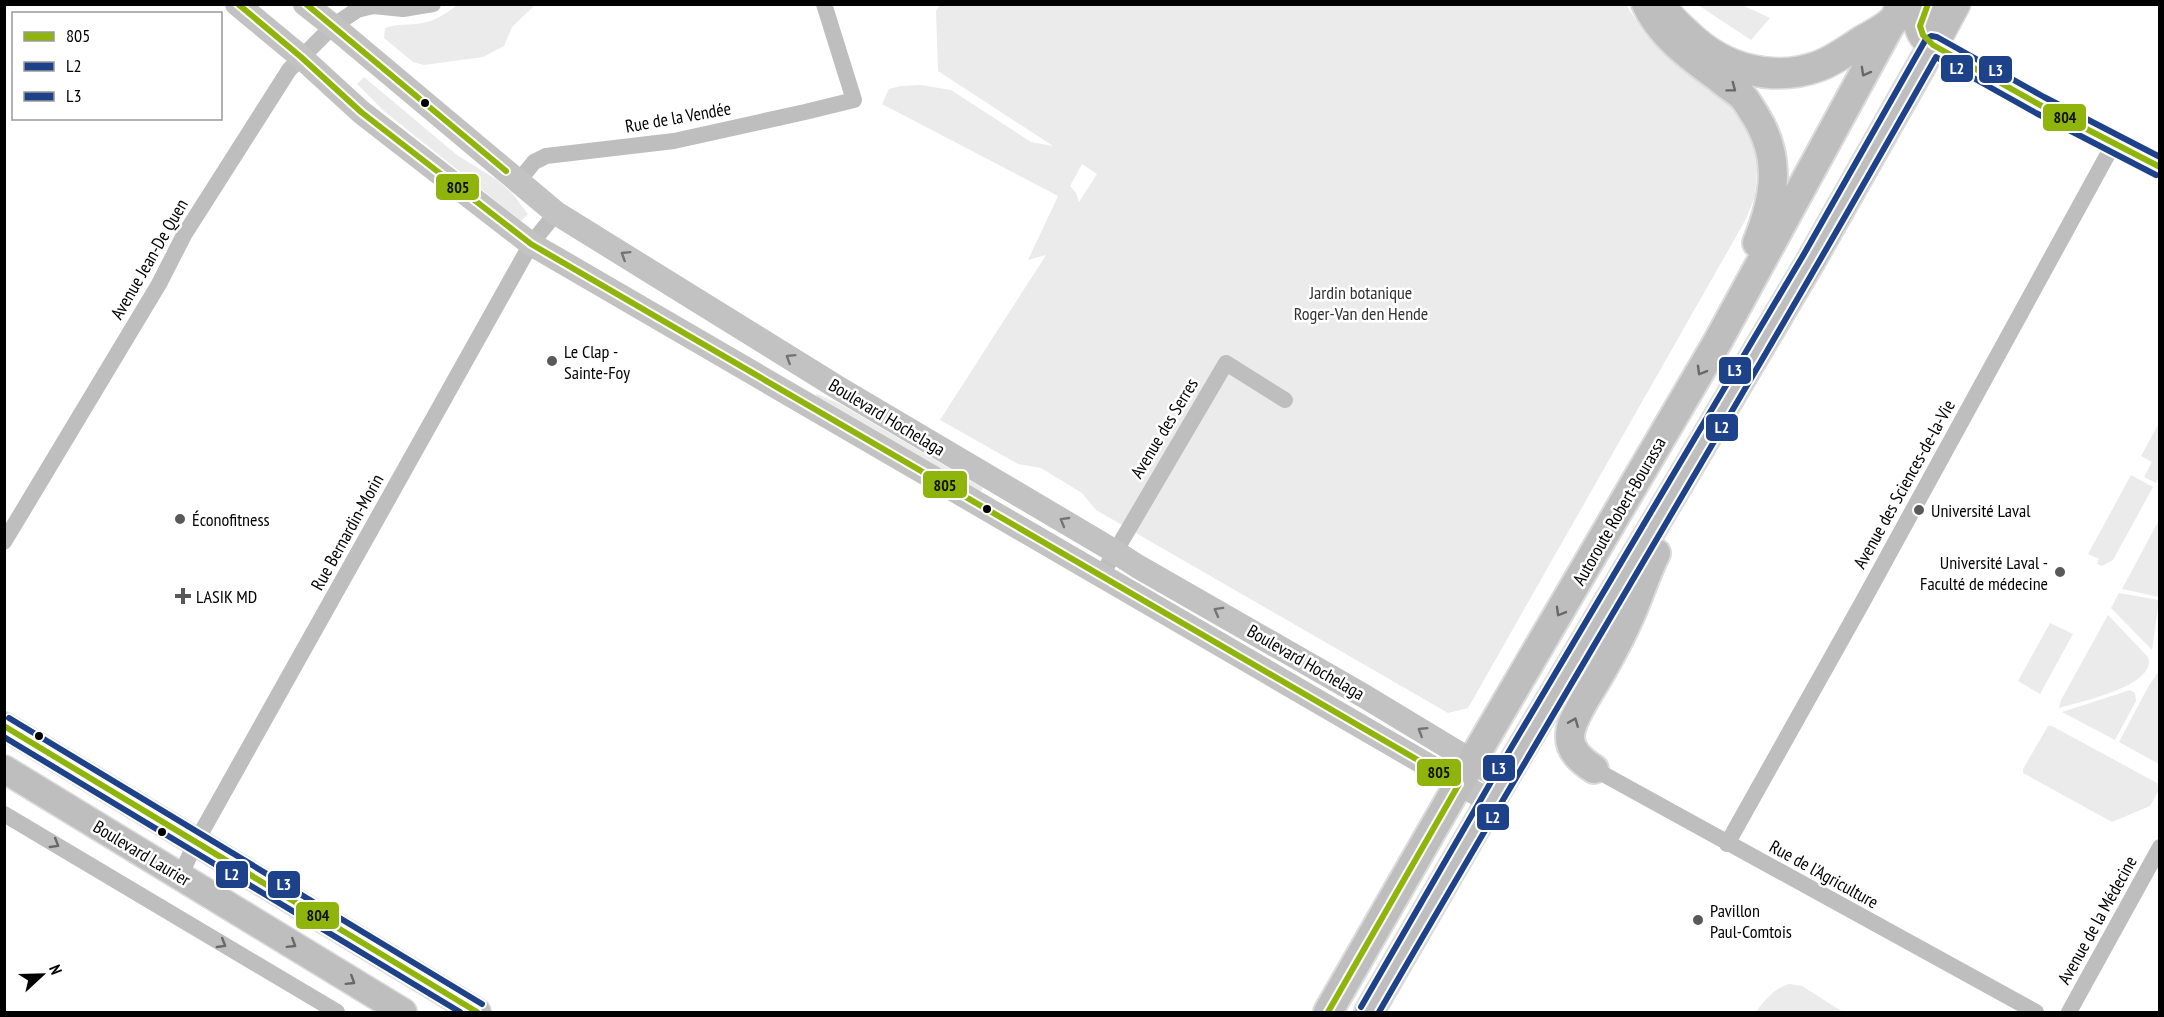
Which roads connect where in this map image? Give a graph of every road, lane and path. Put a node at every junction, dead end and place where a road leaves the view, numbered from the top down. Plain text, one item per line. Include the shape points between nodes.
1 (237, 4) edge
2 (305, 4) edge
3 (433, 4) edge
4 (824, 4) edge
5 (1646, 4) edge
6 (1661, 4) edge
7 (1928, 4) edge
8 (1955, 4) edge
9 (1897, 12) edge
10 (333, 26) junction
11 (1933, 45) junction
12 (301, 57) junction
13 (2160, 167) edge
14 (518, 182) junction
15 (556, 213) junction
16 (531, 244) junction
17 (1718, 341) junction
18 (1761, 345) junction
19 (1285, 400) dead end
20 (37, 485) junction
21 (4, 527) edge
22 (4, 542) edge
23 (1114, 551) junction
24 (1101, 576) junction
25 (4, 726) edge
26 (4, 769) edge
27 (1594, 769) joint
28 (1466, 773) junction
29 (1497, 791) junction
30 (4, 814) edge
31 (196, 842) junction
32 (1728, 844) junction
33 (2160, 847) edge
34 (180, 876) junction
35 (338, 1012) edge
36 (403, 1012) edge
37 (477, 1012) edge
38 (1328, 1012) edge
39 (1369, 1012) edge
40 (2036, 1012) edge
41 (2069, 1012) edge

1 - 12 main road, Boulevard Hochelaga
2 - 10 main road, Boulevard Hochelaga
3 - 10 street, Avenue Jean-De Quen via 403,9 373,6 357,10
4 - 14 street, Rue de la Vendée via 854,100 674,141 546,156 534,162
5 -> 17 highway via 1677,46 1742,96 1767,135 1771,152 1773,192 1766,221
6 - 9 highway via 1695,43 1711,54 1761,73 1785,74 1804,71 1840,56
7 - 11 highway via 1920,29
8 - 11 highway, Autoroute Robert-Bourassa
9 -> 17 highway, Autoroute Robert-Bourassa
10 - 12 street, Avenue Jean-De Quen
10 - 14 main road, Boulevard Hochelaga
11 - 18 highway, Autoroute Robert-Bourassa
12 - 16 main road, Boulevard Hochelaga via 361,112
12 - 20 street, Avenue Jean-De Quen via 184,234 159,284
13 - 32 street, Avenue des Sciences-de-la-Vie via 2114,143
14 - 15 main road, Boulevard Hochelaga
15 - 16 street, Rue Bernardin-Morin
23 -> 15 main road, Boulevard Hochelaga via 840,389
16 - 24 main road, Boulevard Hochelaga
16 - 31 street, Rue Bernardin-Morin
17 -> 28 highway, Autoroute Robert-Bourassa
27 -> 18 highway via 1575,752 1570,740 1571,727 1608,662 1650,564 1711,453
18 - 29 highway, Autoroute Robert-Bourassa
19 - 23 street, Avenue des Serres via 1226,363
20 - 21 street, Avenue Jean-De Quen
20 - 22 street, Avenue Jean-De Quen
23 - 24 street, Avenue des Serres
28 -> 23 main road, Boulevard Hochelaga via 1365,696
24 - 28 main road, Boulevard Hochelaga
25 - 31 main road, Boulevard Laurier
26 - 34 main road, Boulevard Laurier
27 - 32 street, Rue de l'Agriculture
28 - 29 main road, Boulevard Hochelaga
28 - 38 highway, Autoroute Robert-Bourassa
29 - 39 highway, Autoroute Robert-Bourassa
30 -> 35 street, Boulevard Laurier
31 - 34 street, Rue Bernardin-Morin
31 - 37 main road, Boulevard Laurier
32 - 40 street, Rue de l'Agriculture
33 - 41 street, Avenue de la Médecine
34 -> 36 main road, Boulevard Laurier

